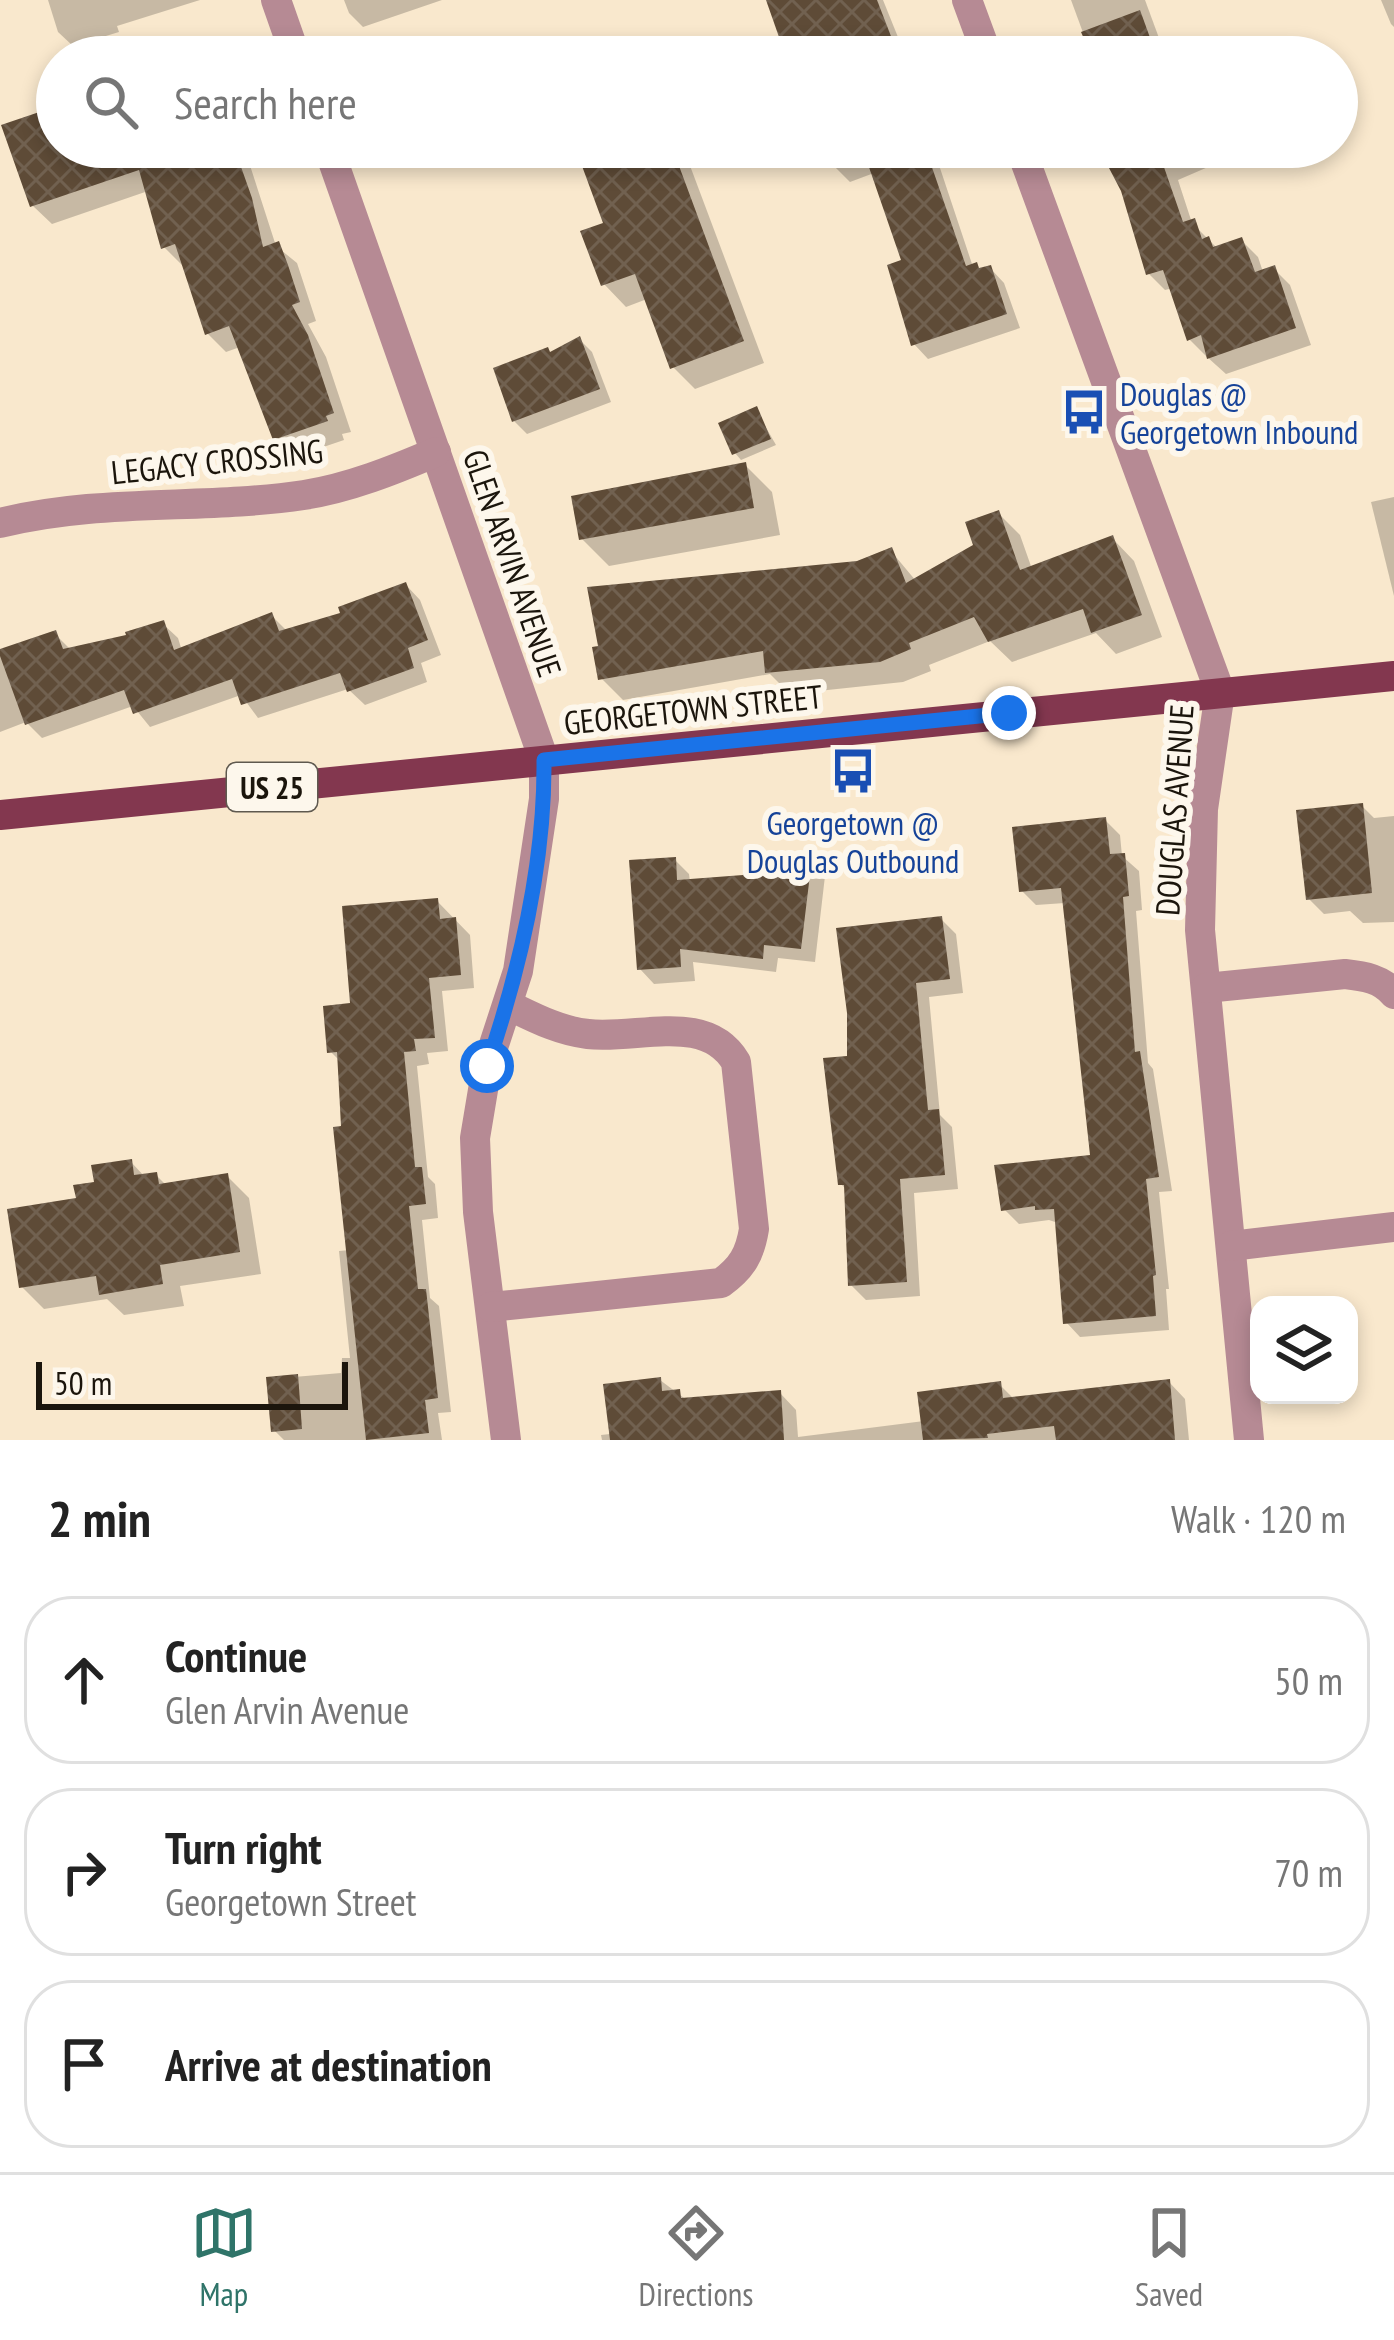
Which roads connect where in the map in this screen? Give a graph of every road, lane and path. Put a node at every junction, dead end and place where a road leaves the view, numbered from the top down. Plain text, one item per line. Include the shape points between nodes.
1 (275, 0) edge
2 (968, 0) edge
3 (288, 36) edge
4 (981, 36) edge
5 (335, 168) edge
6 (1028, 168) edge
7 (436, 452) junction
8 (0, 523) edge
9 (1394, 676) edge
10 (1220, 692) junction
11 (544, 760) junction
12 (0, 815) edge
13 (1206, 988) junction
14 (1394, 994) edge
15 (508, 1005) junction
16 (1394, 1227) edge
17 (1231, 1246) junction
18 (490, 1307) junction
19 (506, 1440) edge
20 (1249, 1440) edge

1 - 3 street
2 - 4 street
5 - 7 street, GLEN ARVIN AVENUE
6 - 10 street, DOUGLAS AVENUE
7 - 8 street, LEGACY CROSSING via 308,494
7 - 11 street, GLEN ARVIN AVENUE
9 - 10 main road, GEORGETOWN STREET / US 25
10 - 11 main road, GEORGETOWN STREET / US 25
10 - 13 street, DOUGLAS AVENUE via 1200,862
11 - 12 main road, GEORGETOWN STREET / US 25
11 - 15 street, GLEN ARVIN AVENUE
13 - 14 street via 1346,974
13 - 17 street, DOUGLAS AVENUE
15 - 18 street, GLEN ARVIN AVENUE via 487,1066 476,1138
15 - 18 street via 587,1034 685,1031 727,1046 736,1062 754,1229 738,1271 721,1283
16 - 17 street
17 - 20 street, DOUGLAS AVENUE
18 - 19 street, GLEN ARVIN AVENUE

